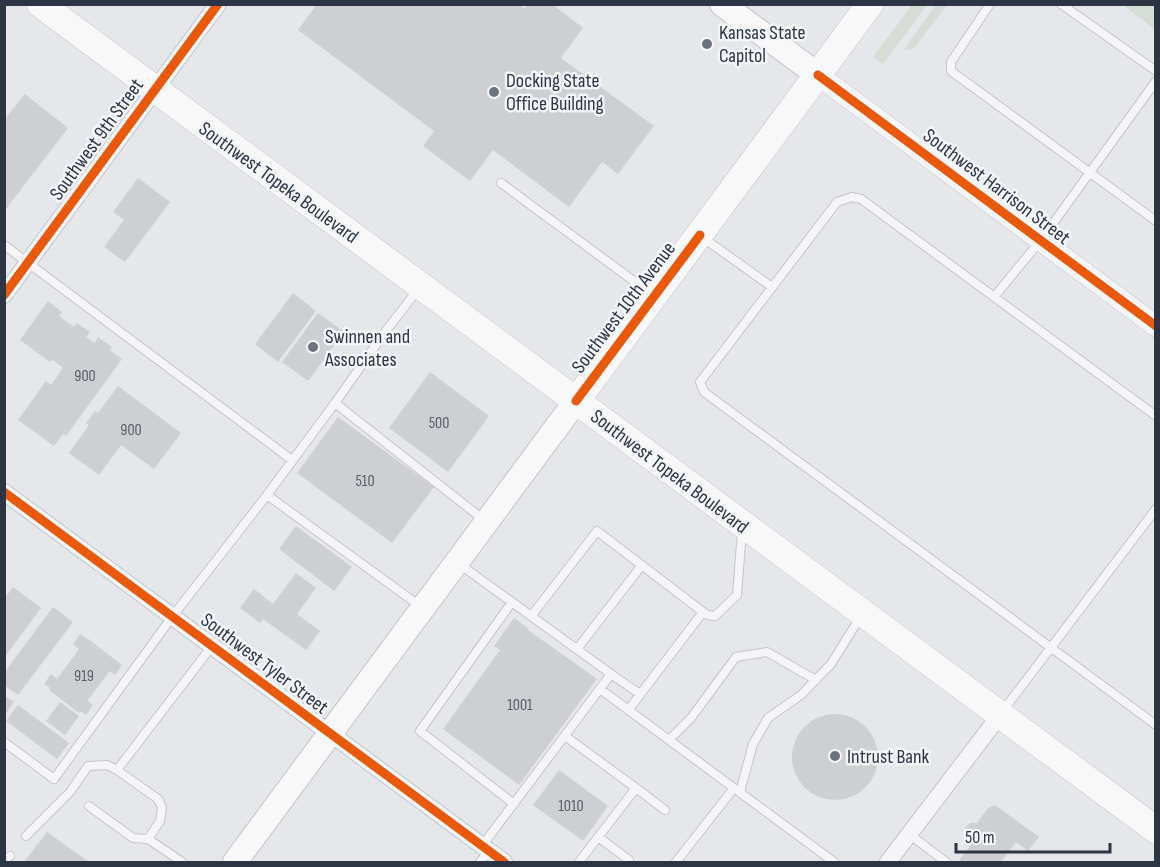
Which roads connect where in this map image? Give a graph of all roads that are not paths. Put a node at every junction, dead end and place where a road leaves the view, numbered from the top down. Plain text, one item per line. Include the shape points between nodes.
1 (40, 4) edge
2 (218, 4) edge
3 (722, 4) edge
4 (870, 4) edge
5 (990, 4) edge
6 (1061, 4) edge
7 (1155, 71) edge
8 (818, 75) junction
9 (1155, 81) edge
10 (154, 89) junction
11 (1090, 172) junction
12 (501, 183) dead end
13 (1155, 221) edge
14 (700, 235) junction
15 (1041, 240) junction
16 (4, 245) edge
17 (28, 263) junction
18 (421, 286) junction
19 (772, 287) junction
20 (4, 294) edge
21 (654, 296) junction
22 (994, 297) junction
23 (1155, 326) edge
24 (576, 401) junction
25 (335, 403) junction
26 (1155, 416) edge
27 (292, 460) junction
28 (4, 492) edge
29 (267, 495) junction
30 (1155, 509) edge
31 (486, 522) junction
32 (743, 525) junction
33 (457, 562) junction
34 (642, 565) junction
35 (512, 602) junction
36 (423, 608) junction
37 (703, 612) junction
38 (863, 613) junction
39 (532, 615) junction
40 (172, 616) junction
41 (212, 646) junction
42 (1051, 648) junction
43 (577, 649) junction
44 (611, 674) junction
45 (816, 680) junction
46 (600, 688) junction
47 (640, 694) junction
48 (629, 709) junction
49 (1000, 715) junction
50 (1155, 725) edge
51 (330, 734) junction
52 (565, 736) junction
53 (669, 740) junction
54 (4, 742) edge
55 (117, 770) junction
56 (477, 774) junction
57 (487, 774) dead end
58 (636, 788) junction
59 (737, 790) junction
60 (510, 797) junction
61 (89, 806) dead end
62 (665, 810) dead end
63 (1155, 830) edge
64 (909, 834) junction
65 (26, 836) dead end
66 (598, 837) junction
67 (148, 839) junction
68 (484, 853) edge
69 (629, 860) dead end
70 (182, 862) edge
71 (235, 862) edge
72 (504, 862) edge
73 (579, 862) edge
74 (676, 862) edge
75 (834, 862) edge
76 (888, 862) edge
77 (946, 862) edge

1 - 10 main road, Southwest Topeka Boulevard
2 - 10 street, Southwest 9th Street
3 - 8 main road, Southwest Harrison Street
4 - 8 main road, Southwest 10th Avenue
5 - 11 lane via 951,62 951,71
6 - 7 lane
8 - 14 main road, Southwest 10th Avenue
8 - 15 street, Southwest Harrison Street
9 - 11 lane
10 - 17 street, Southwest 9th Street
10 - 18 main road, Southwest Topeka Boulevard
11 - 13 lane
11 - 15 lane
12 - 21 lane
14 - 19 lane
14 - 21 main road, Southwest 10th Avenue
15 - 22 lane
15 - 23 street, Southwest Harrison Street
16 - 17 lane
17 - 20 street, Southwest 9th Street
17 - 27 lane
18 - 24 main road, Southwest Topeka Boulevard
18 - 25 lane
19 - 22 lane via 837,202 852,197 861,199
19 - 42 lane via 700,382 704,392
21 - 24 main road, Southwest 10th Avenue
22 - 26 lane
24 - 31 main road, Southwest 10th Avenue
24 - 32 main road, Southwest Topeka Boulevard
25 - 27 lane
25 - 31 lane
27 - 29 lane
28 - 40 street, Southwest Tyler Street
29 - 36 lane
29 - 40 lane
30 - 42 lane
31 - 33 main road, Southwest 10th Avenue
32 - 37 lane via 737,595 715,616
32 - 38 main road, Southwest Topeka Boulevard
33 - 35 lane
33 - 36 main road, Southwest 10th Avenue
34 - 37 lane
34 - 39 lane via 597,531
34 - 43 lane
35 - 39 lane
35 - 56 lane via 420,731
36 - 51 main road, Southwest 10th Avenue
37 - 47 lane
38 - 45 lane via 831,664
38 - 49 main road, Southwest Topeka Boulevard
39 - 43 lane
40 - 41 street, Southwest Tyler Street
40 - 54 lane via 54,779
41 - 51 street, Southwest Tyler Street
41 - 55 lane
42 - 49 lane
42 - 50 lane
43 - 44 lane
44 - 46 lane
44 - 47 lane
45 - 53 lane via 768,652 736,657 691,718
45 - 59 lane via 768,718 753,744
46 - 48 lane
46 - 52 lane
47 - 48 lane
48 - 53 lane
49 - 63 main road, Southwest Topeka Boulevard
49 - 64 street
51 - 68 street, Southwest Tyler Street
51 - 71 main road, Southwest 10th Avenue
52 - 58 lane
52 - 60 lane
53 - 59 lane
55 - 65 lane via 107,765 88,766 70,792
55 - 67 lane via 162,807 160,821
56 - 57 lane
56 - 60 lane
58 - 62 lane
58 - 66 lane
59 - 74 lane
59 - 75 lane
60 - 68 lane
61 - 67 lane via 133,838
64 - 76 street
64 - 77 lane
66 - 69 lane
66 - 73 lane
67 - 70 lane
68 - 72 street, Southwest Tyler Street

